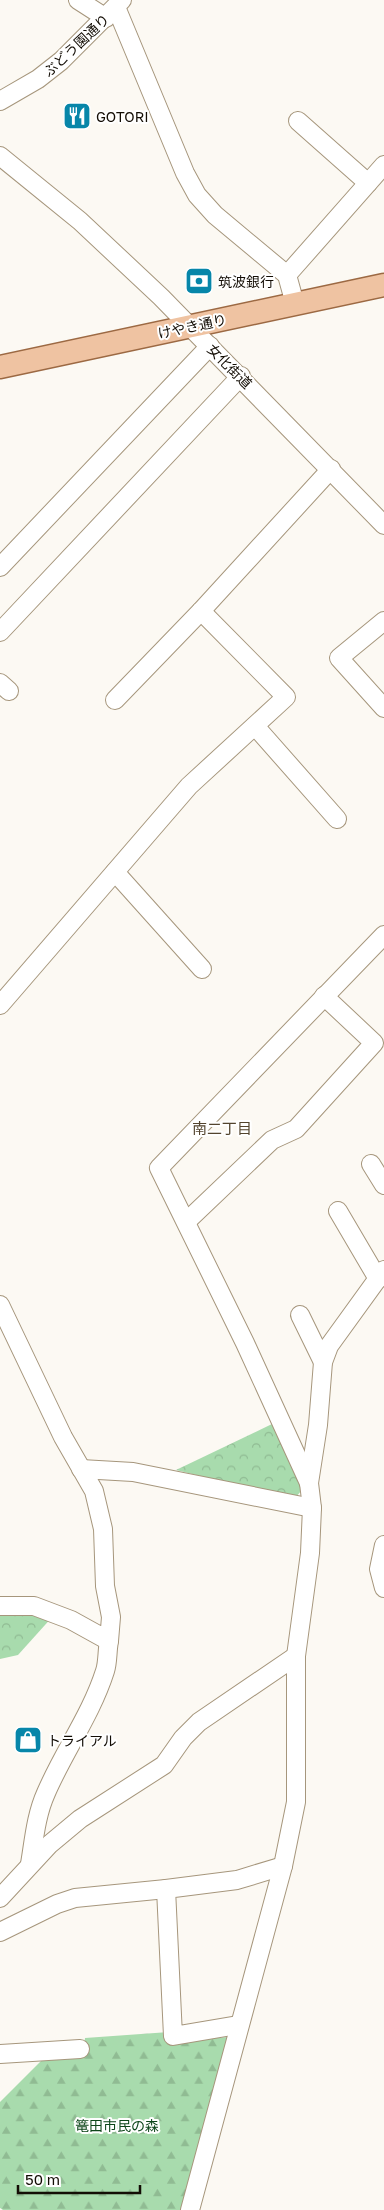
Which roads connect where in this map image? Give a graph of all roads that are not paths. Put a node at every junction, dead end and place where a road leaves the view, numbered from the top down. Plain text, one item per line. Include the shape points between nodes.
1 (78, 0) edge
2 (115, 8) edge
3 (0, 101) edge
4 (298, 121) dead end
5 (0, 156) edge
6 (384, 165) edge
7 (368, 182) junction
8 (287, 275) junction
9 (384, 285) edge
10 (295, 304) junction
11 (190, 326) junction
12 (210, 346) junction
13 (0, 367) edge
14 (240, 376) junction
15 (331, 469) junction
16 (384, 525) edge
17 (0, 567) edge
18 (201, 611) junction
19 (384, 621) edge
20 (0, 632) edge
21 (115, 700) dead end
22 (384, 708) edge
23 (255, 726) junction
24 (337, 819) dead end
25 (115, 872) junction
26 (384, 935) edge
27 (202, 969) dead end
28 (324, 996) junction
29 (0, 1005) edge
30 (371, 1164) dead end
31 (384, 1185) edge
32 (338, 1212) dead end
33 (187, 1221) junction
34 (381, 1275) edge
35 (0, 1305) edge
36 (300, 1316) dead end
37 (323, 1362) junction
38 (81, 1469) junction
39 (309, 1483) junction
40 (312, 1508) junction
41 (384, 1545) edge
42 (384, 1588) edge
43 (0, 1606) edge
44 (108, 1641) junction
45 (296, 1656) junction
46 (30, 1864) junction
47 (283, 1866) junction
48 (166, 1889) junction
49 (0, 1898) edge
50 (0, 1932) edge
51 (238, 2025) junction
52 (80, 2049) dead end
53 (0, 2054) edge
54 (190, 2210) edge

1 - 2 street
2 - 3 street, ぶどう園通り via 38,80
2 - 8 street via 197,195 215,215
4 - 7 street
5 - 11 street, 女化街道 via 80,221
6 - 7 street
7 - 8 street
8 - 10 street
9 - 10 main road, けやき通り
10 - 11 main road, けやき通り
11 - 12 street, 女化街道
11 - 13 main road, けやき通り
12 - 14 street, 女化街道
12 - 17 street
14 - 15 street, 女化街道
14 - 20 street
15 - 16 street, 女化街道
15 - 18 street
18 - 21 street
18 - 23 street via 286,698
19 - 22 street via 339,658
23 - 24 street
23 - 25 street via 190,786
25 - 27 street
25 - 29 street
26 - 28 street
28 - 33 street via 159,1168
28 - 33 street via 374,1043 296,1129 272,1140
30 - 31 street
32 - 34 street
33 - 39 street
34 - 37 street via 329,1346
35 - 38 street
36 - 37 street
37 - 39 street
38 - 40 street via 132,1472
38 - 44 street via 94,1491 103,1529 105,1586 111,1617
39 - 40 street
40 - 45 street via 310,1553
41 - 42 street via 379,1569
43 - 44 street via 34,1606 71,1620
44 - 46 street via 105,1670 88,1714 67,1747 45,1794
45 - 46 street via 199,1722 164,1765 80,1819
45 - 47 street via 296,1802
46 - 49 street
47 - 48 street via 236,1880
47 - 51 street
48 - 50 street via 74,1898
48 - 51 street via 173,2036
51 - 54 street
52 - 53 street

